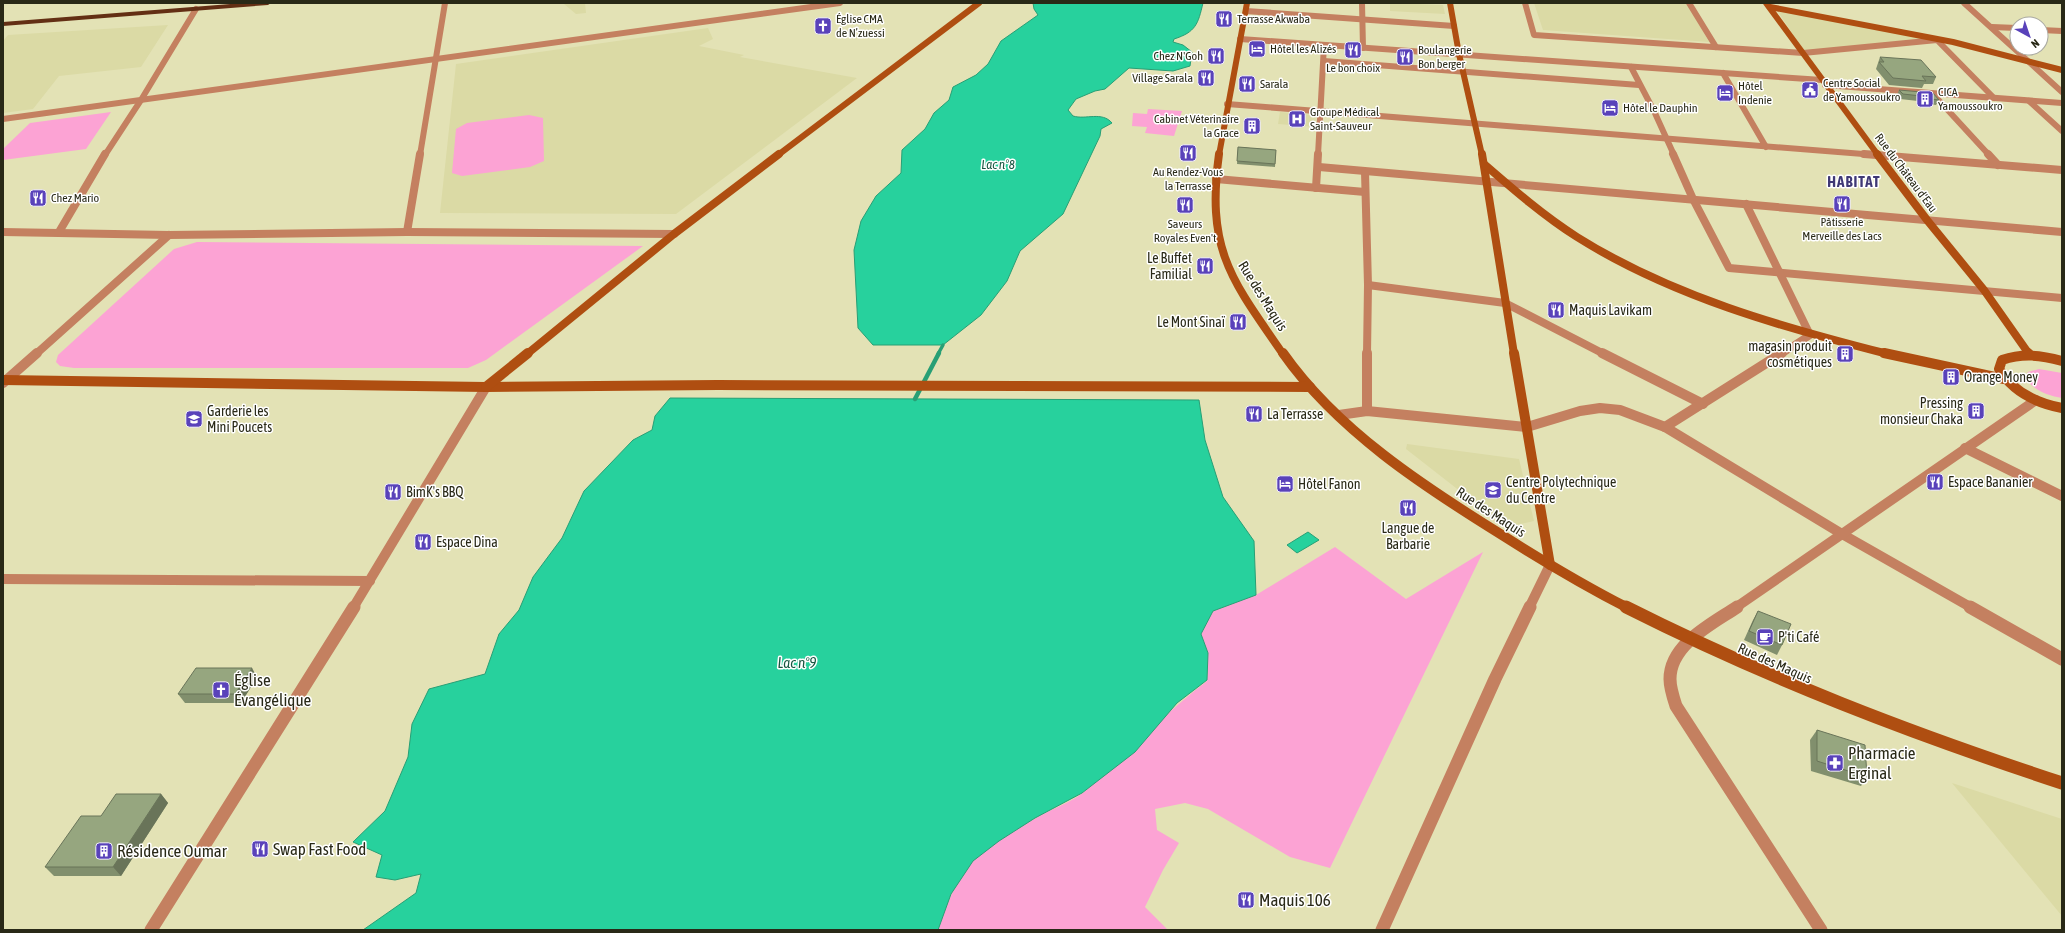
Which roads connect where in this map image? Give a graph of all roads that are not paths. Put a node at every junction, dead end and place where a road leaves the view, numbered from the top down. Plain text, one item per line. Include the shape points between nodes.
1 (268, 3) edge
2 (445, 3) edge
3 (840, 3) edge
4 (980, 3) edge
5 (1362, 3) edge
6 (1450, 3) edge
7 (1525, 3) edge
8 (1689, 3) edge
9 (1964, 3) edge
10 (1768, 5) edge
11 (1246, 7) edge
12 (196, 9) junction
13 (1362, 20) junction
14 (3, 24) edge
15 (1454, 26) junction
16 (1992, 27) junction
17 (2009, 28) edge
18 (2049, 30) edge
19 (2062, 31) edge
20 (1240, 38) junction
21 (1937, 40) junction
22 (1324, 45) junction
23 (1363, 48) junction
24 (1716, 48) junction
25 (1803, 53) junction
26 (1459, 54) junction
27 (437, 59) junction
28 (1324, 61) junction
29 (2031, 62) junction
30 (1632, 67) junction
31 (2062, 70) edge
32 (1463, 71) junction
33 (1723, 73) junction
34 (1823, 82) junction
35 (1639, 85) junction
36 (2062, 92) edge
37 (1933, 94) junction
38 (1994, 98) junction
39 (141, 100) junction
40 (2030, 101) junction
41 (2062, 103) edge
42 (1227, 104) junction
43 (1322, 111) junction
44 (2048, 118) junction
45 (3, 119) edge
46 (2062, 119) edge
47 (1474, 124) junction
48 (2062, 131) edge
49 (1666, 139) junction
50 (1766, 147) junction
51 (1880, 157) junction
52 (1484, 164) junction
53 (1998, 165) junction
54 (1319, 167) junction
55 (2062, 170) edge
56 (1365, 172) junction
57 (1216, 179) junction
58 (1486, 183) junction
59 (1507, 184) junction
60 (1316, 188) junction
61 (1364, 192) junction
62 (1693, 199) junction
63 (1746, 204) junction
64 (1927, 220) junction
65 (3, 232) edge
66 (59, 232) junction
67 (406, 232) junction
68 (2062, 232) edge
69 (674, 234) junction
70 (169, 235) junction
71 (1781, 272) junction
72 (1368, 285) junction
73 (1984, 290) junction
74 (2062, 298) edge
75 (1505, 303) junction
76 (1810, 335) junction
77 (2030, 355) junction
78 (2062, 361) edge
79 (2004, 379) junction
80 (4, 381) edge
81 (486, 387) junction
82 (1310, 387) junction
83 (2036, 400) junction
84 (1702, 404) junction
85 (2062, 408) edge
86 (1367, 411) junction
87 (1339, 415) junction
88 (1527, 427) junction
89 (1665, 427) junction
90 (1965, 448) junction
91 (2062, 496) edge
92 (1842, 534) junction
93 (1550, 565) junction
94 (3, 579) edge
95 (370, 581) junction
96 (1689, 640) junction
97 (2062, 659) edge
98 (2062, 783) edge
99 (151, 930) edge
100 (1382, 930) edge
101 (1821, 930) edge

1 - 12 highway
2 - 27 street
3 - 27 street
4 - 69 street
5 - 13 street
6 - 15 street
7 - 24 street via 1534,35
8 - 24 street
9 - 16 street
10 - 21 street
10 - 25 street, Rue du Château d'Eau
11 - 13 street
11 - 20 street, Rue des Maquis
12 - 14 highway
12 - 39 street
13 - 15 street
13 - 23 street
15 - 26 street
16 - 17 street
16 - 29 street
18 - 19 street
20 - 22 street
20 - 42 street, Rue des Maquis
21 - 25 street
21 - 29 street
21 - 38 street
22 - 23 street
22 - 28 street
23 - 26 street
24 - 25 street
25 - 34 street, Rue du Château d'Eau
26 - 30 street
26 - 32 street
27 - 39 street
27 - 67 street
28 - 32 street
28 - 43 street
29 - 31 street
29 - 36 street
30 - 33 street
30 - 35 street
32 - 35 street
32 - 47 street
33 - 34 street
33 - 50 street
34 - 37 street
34 - 51 street, Rue du Château d'Eau
35 - 49 street
37 - 38 street
37 - 53 street
38 - 40 street
39 - 45 street
39 - 66 street via 93,173
40 - 41 street
40 - 44 street
42 - 43 street
42 - 57 street, Rue des Maquis
43 - 47 street
43 - 54 street
44 - 46 street
44 - 48 street
47 - 49 street
47 - 52 street
49 - 50 street
49 - 62 street
50 - 51 street
51 - 53 street
51 - 64 street, Rue du Château d'Eau
52 - 58 street
52 - 59 street
53 - 55 street
54 - 56 street
54 - 60 street
56 - 58 street
56 - 61 street
57 - 60 street
57 - 82 street, Rue des Maquis via 1217,227 1223,256 1249,305 1290,364
58 - 59 street
58 - 75 street
59 - 62 street
59 - 76 street via 1578,238 1615,259 1694,294
60 - 61 street
61 - 72 street
62 - 63 street
62 - 71 street via 1728,268
63 - 64 street
63 - 71 street
64 - 68 street
64 - 73 street, Rue du Château d'Eau
65 - 66 street
66 - 70 street
67 - 69 street
67 - 70 street
69 - 81 street
70 - 80 street
71 - 73 street
71 - 76 street
72 - 75 street
72 - 86 street
73 - 74 street
73 - 77 street, Rue du Château d'Eau
75 - 84 street
75 - 88 street
76 - 79 street
76 - 84 street
77 - 78 street
77 - 79 street via 2002,360 1999,368
79 - 83 street via 2017,390
80 - 81 street
81 - 82 street
81 - 95 street
82 - 87 street, Rue des Maquis
83 - 85 street
83 - 90 street
84 - 89 street
86 - 87 street
86 - 88 street
87 - 93 street, Rue des Maquis via 1396,462 1452,503
88 - 89 street via 1561,416 1600,408 1620,410
88 - 93 street
89 - 92 street
90 - 91 street
90 - 92 street
92 - 96 street
92 - 97 street
93 - 96 street, Rue des Maquis
93 - 100 street via 1495,679
94 - 95 street
95 - 99 street
96 - 98 street, Rue des Maquis via 1834,704 1907,732
96 - 101 street via 1676,656 1669,675 1676,706

